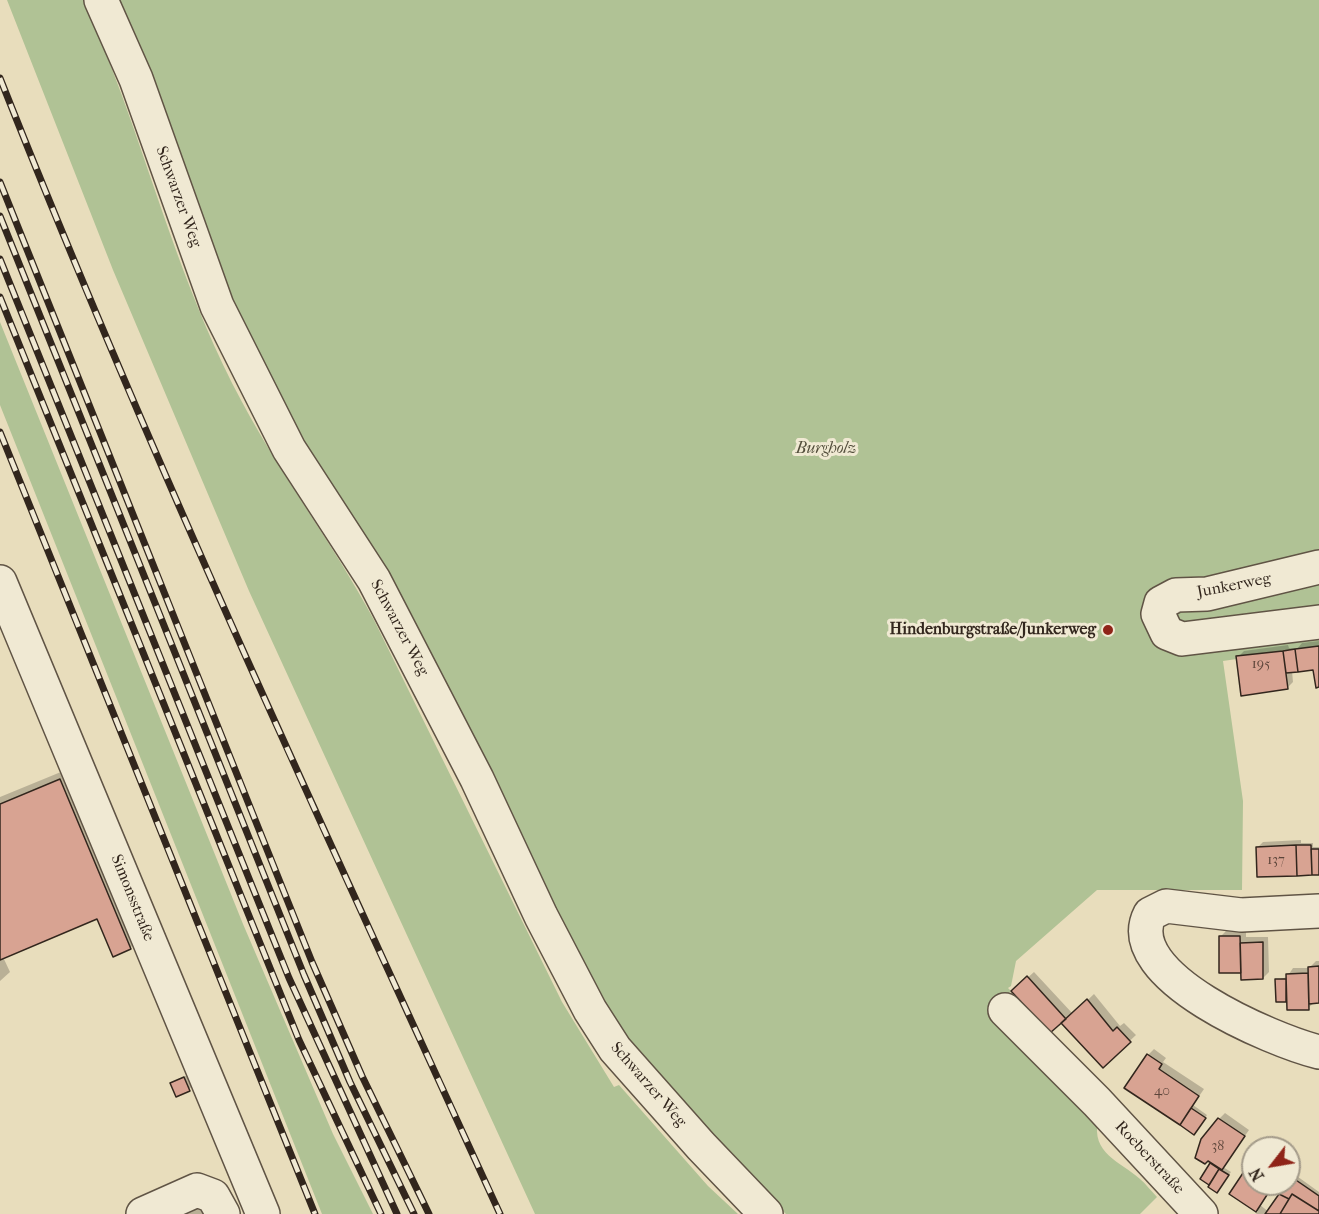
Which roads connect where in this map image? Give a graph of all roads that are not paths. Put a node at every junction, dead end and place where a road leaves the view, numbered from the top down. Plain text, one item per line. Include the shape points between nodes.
1 (101, 0) edge
2 (1319, 567) edge
3 (0, 582) edge
4 (1319, 622) edge
5 (1319, 911) edge
6 (1005, 1010) dead end
7 (1319, 1052) edge
8 (243, 1167) junction
9 (197, 1190) junction
10 (143, 1214) edge
11 (223, 1214) edge
12 (263, 1214) edge
13 (766, 1214) edge
14 (1201, 1214) edge

1 - 13 street, Schwarzer Weg via 136,79 217,306 289,449 374,580 590,1010 615,1049
2 - 4 street, Junkerweg via 1207,594 1176,595 1161,603 1158,614 1167,633 1182,639
3 - 8 street, Simonsstraße
5 - 7 street via 1241,915 1166,906 1150,914 1144,930 1145,942 1155,960 1195,994 1274,1038
6 - 14 street, Roeberstraße
8 - 9 street
8 - 12 street, Simonsstraße
9 - 10 street
9 - 11 street via 213,1196

